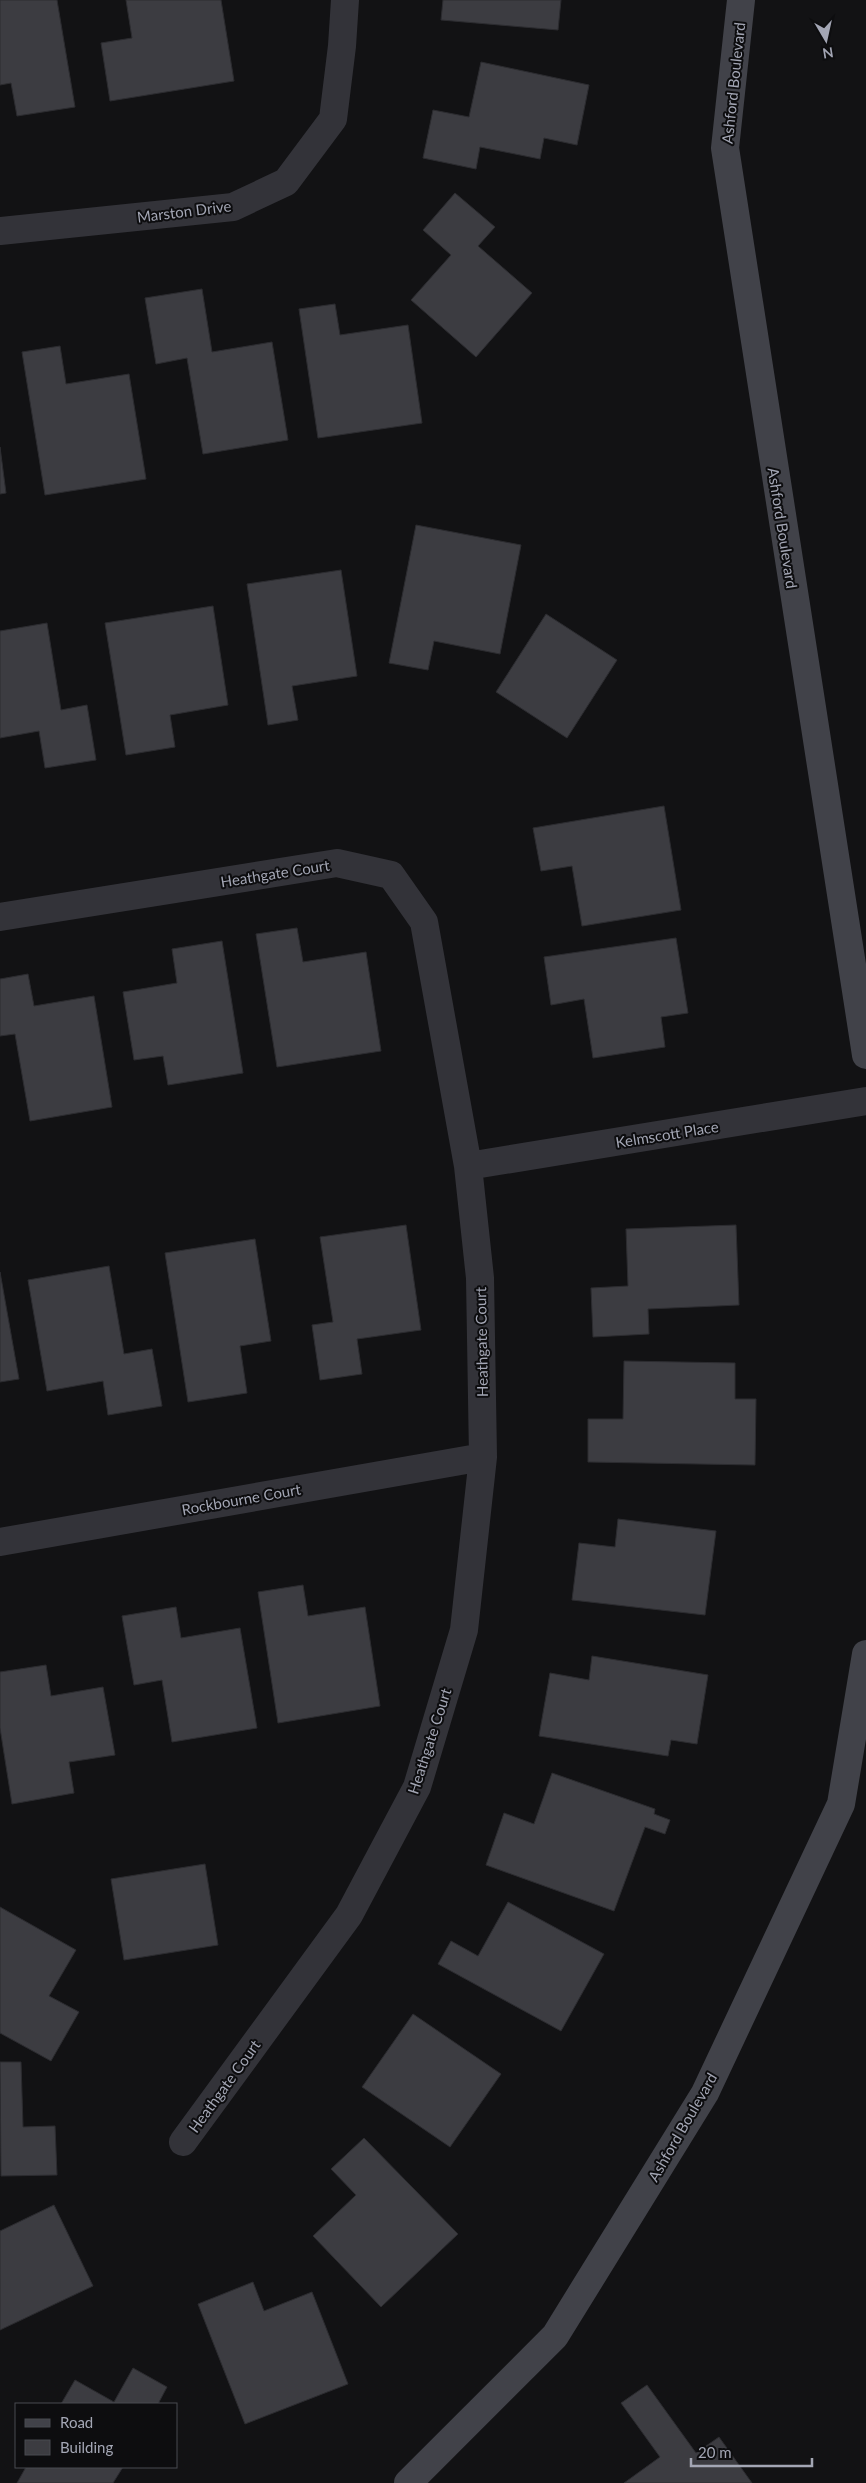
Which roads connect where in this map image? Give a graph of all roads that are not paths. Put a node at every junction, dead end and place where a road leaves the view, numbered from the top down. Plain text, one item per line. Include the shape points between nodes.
1 (345, 0) edge
2 (742, 0) edge
3 (0, 231) edge
4 (0, 917) edge
5 (866, 1055) edge
6 (866, 1101) edge
7 (468, 1166) junction
8 (483, 1457) junction
9 (0, 1542) edge
10 (866, 1654) edge
11 (183, 2142) dead end
12 (408, 2483) edge

1 - 3 street, Marston Drive via 333,119 286,182 233,207
2 - 5 street, Ashford Boulevard via 725,148
4 - 7 street, Heathgate Court via 337,863 391,875 424,922
6 - 7 street, Kelmscott Place
7 - 8 street, Heathgate Court via 480,1278
8 - 9 street, Rockbourne Court
8 - 11 street, Heathgate Court via 464,1630 416,1786 349,1915
10 - 12 street, Ashford Boulevard via 841,1804 705,2093 555,2336

